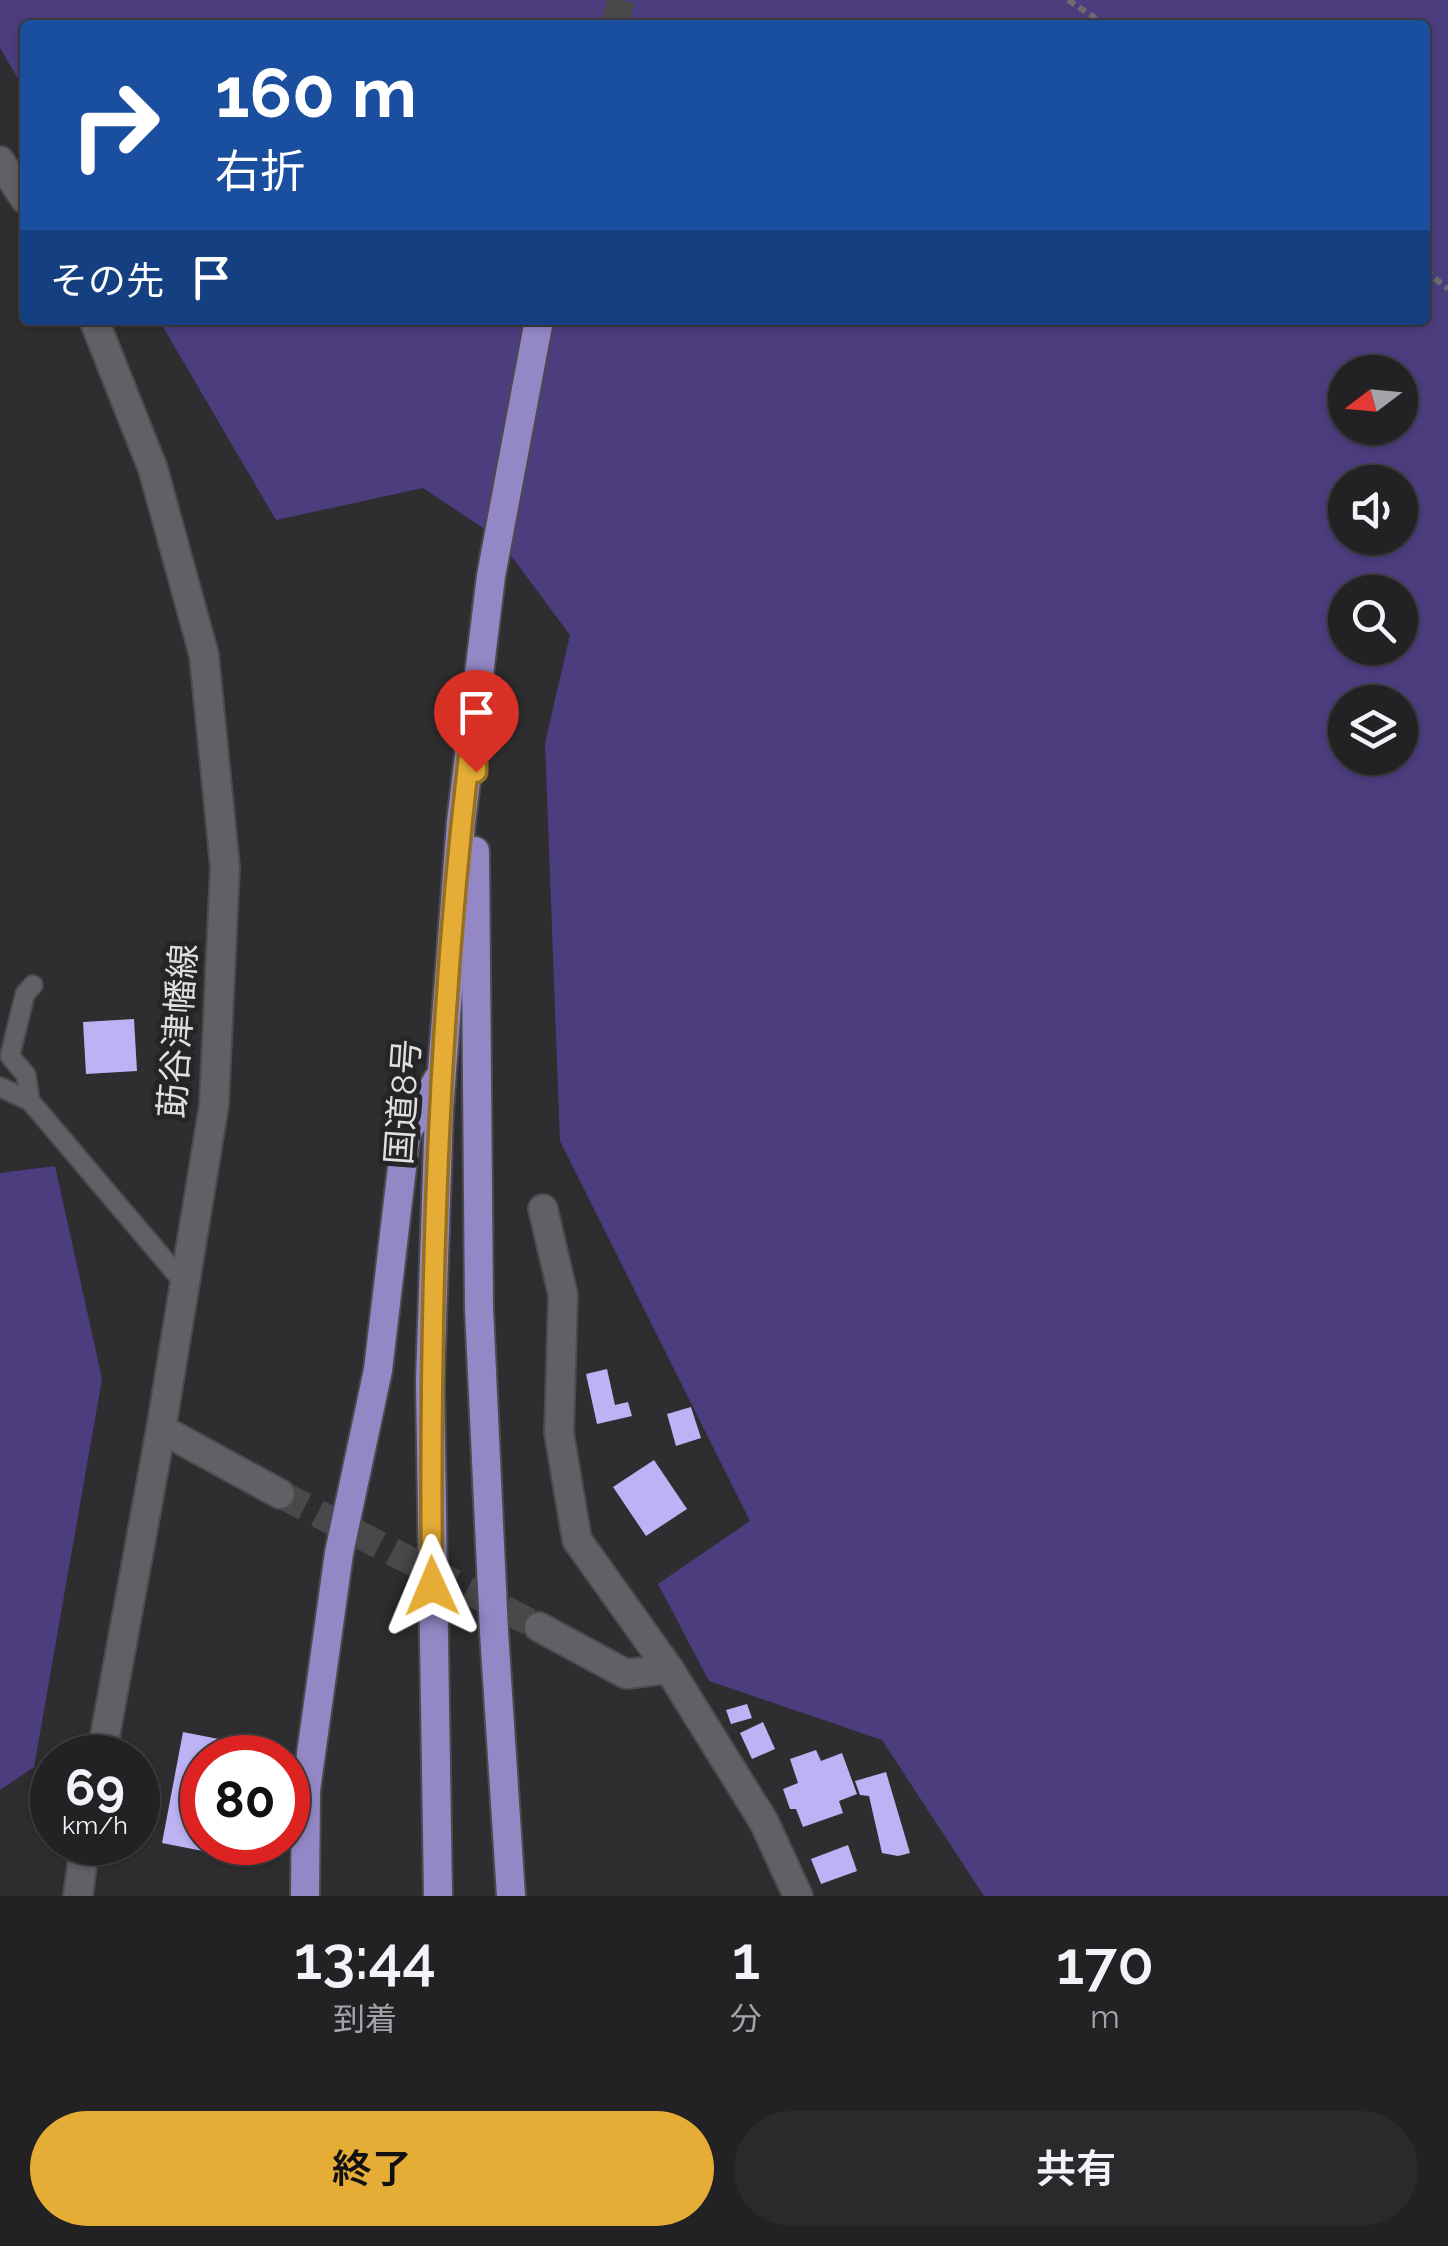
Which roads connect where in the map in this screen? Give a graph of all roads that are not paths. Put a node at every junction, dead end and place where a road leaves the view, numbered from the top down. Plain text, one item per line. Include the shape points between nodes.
1 (0, 162) edge
2 (20, 192) edge
3 (96, 325) edge
4 (539, 325) edge
5 (476, 700) junction
6 (33, 985) dead end
7 (442, 1072) junction
8 (0, 1087) edge
9 (30, 1102) junction
10 (543, 1210) dead end
11 (184, 1284) junction
12 (161, 1429) junction
13 (280, 1494) tunnel mouth
14 (539, 1628) tunnel mouth
15 (669, 1669) junction
16 (105, 1735) edge
17 (82, 1865) edge
18 (78, 1896) edge
19 (305, 1896) edge
20 (438, 1896) edge
21 (510, 1896) edge
22 (798, 1896) edge

1 - 2 main road
3 - 11 main road, 莇谷津幡線 via 154,468 204,654 223,847 214,1105
4 - 5 highway, 国道8号
5 - 7 highway, 国道8号
5 - 21 highway via 479,1308
6 - 9 lane via 10,1056 26,1075
7 - 19 highway via 406,1134 378,1370 339,1553 306,1790
7 - 20 highway, 国道8号 via 430,1382
8 - 9 lane
9 - 11 lane
10 - 15 main road via 564,1295 558,1432 577,1540
11 - 12 main road, 莇谷津幡線
12 - 13 main road
12 - 16 main road, 莇谷津幡線
14 - 15 main road via 626,1674
15 - 22 main road via 764,1822
17 - 18 main road

